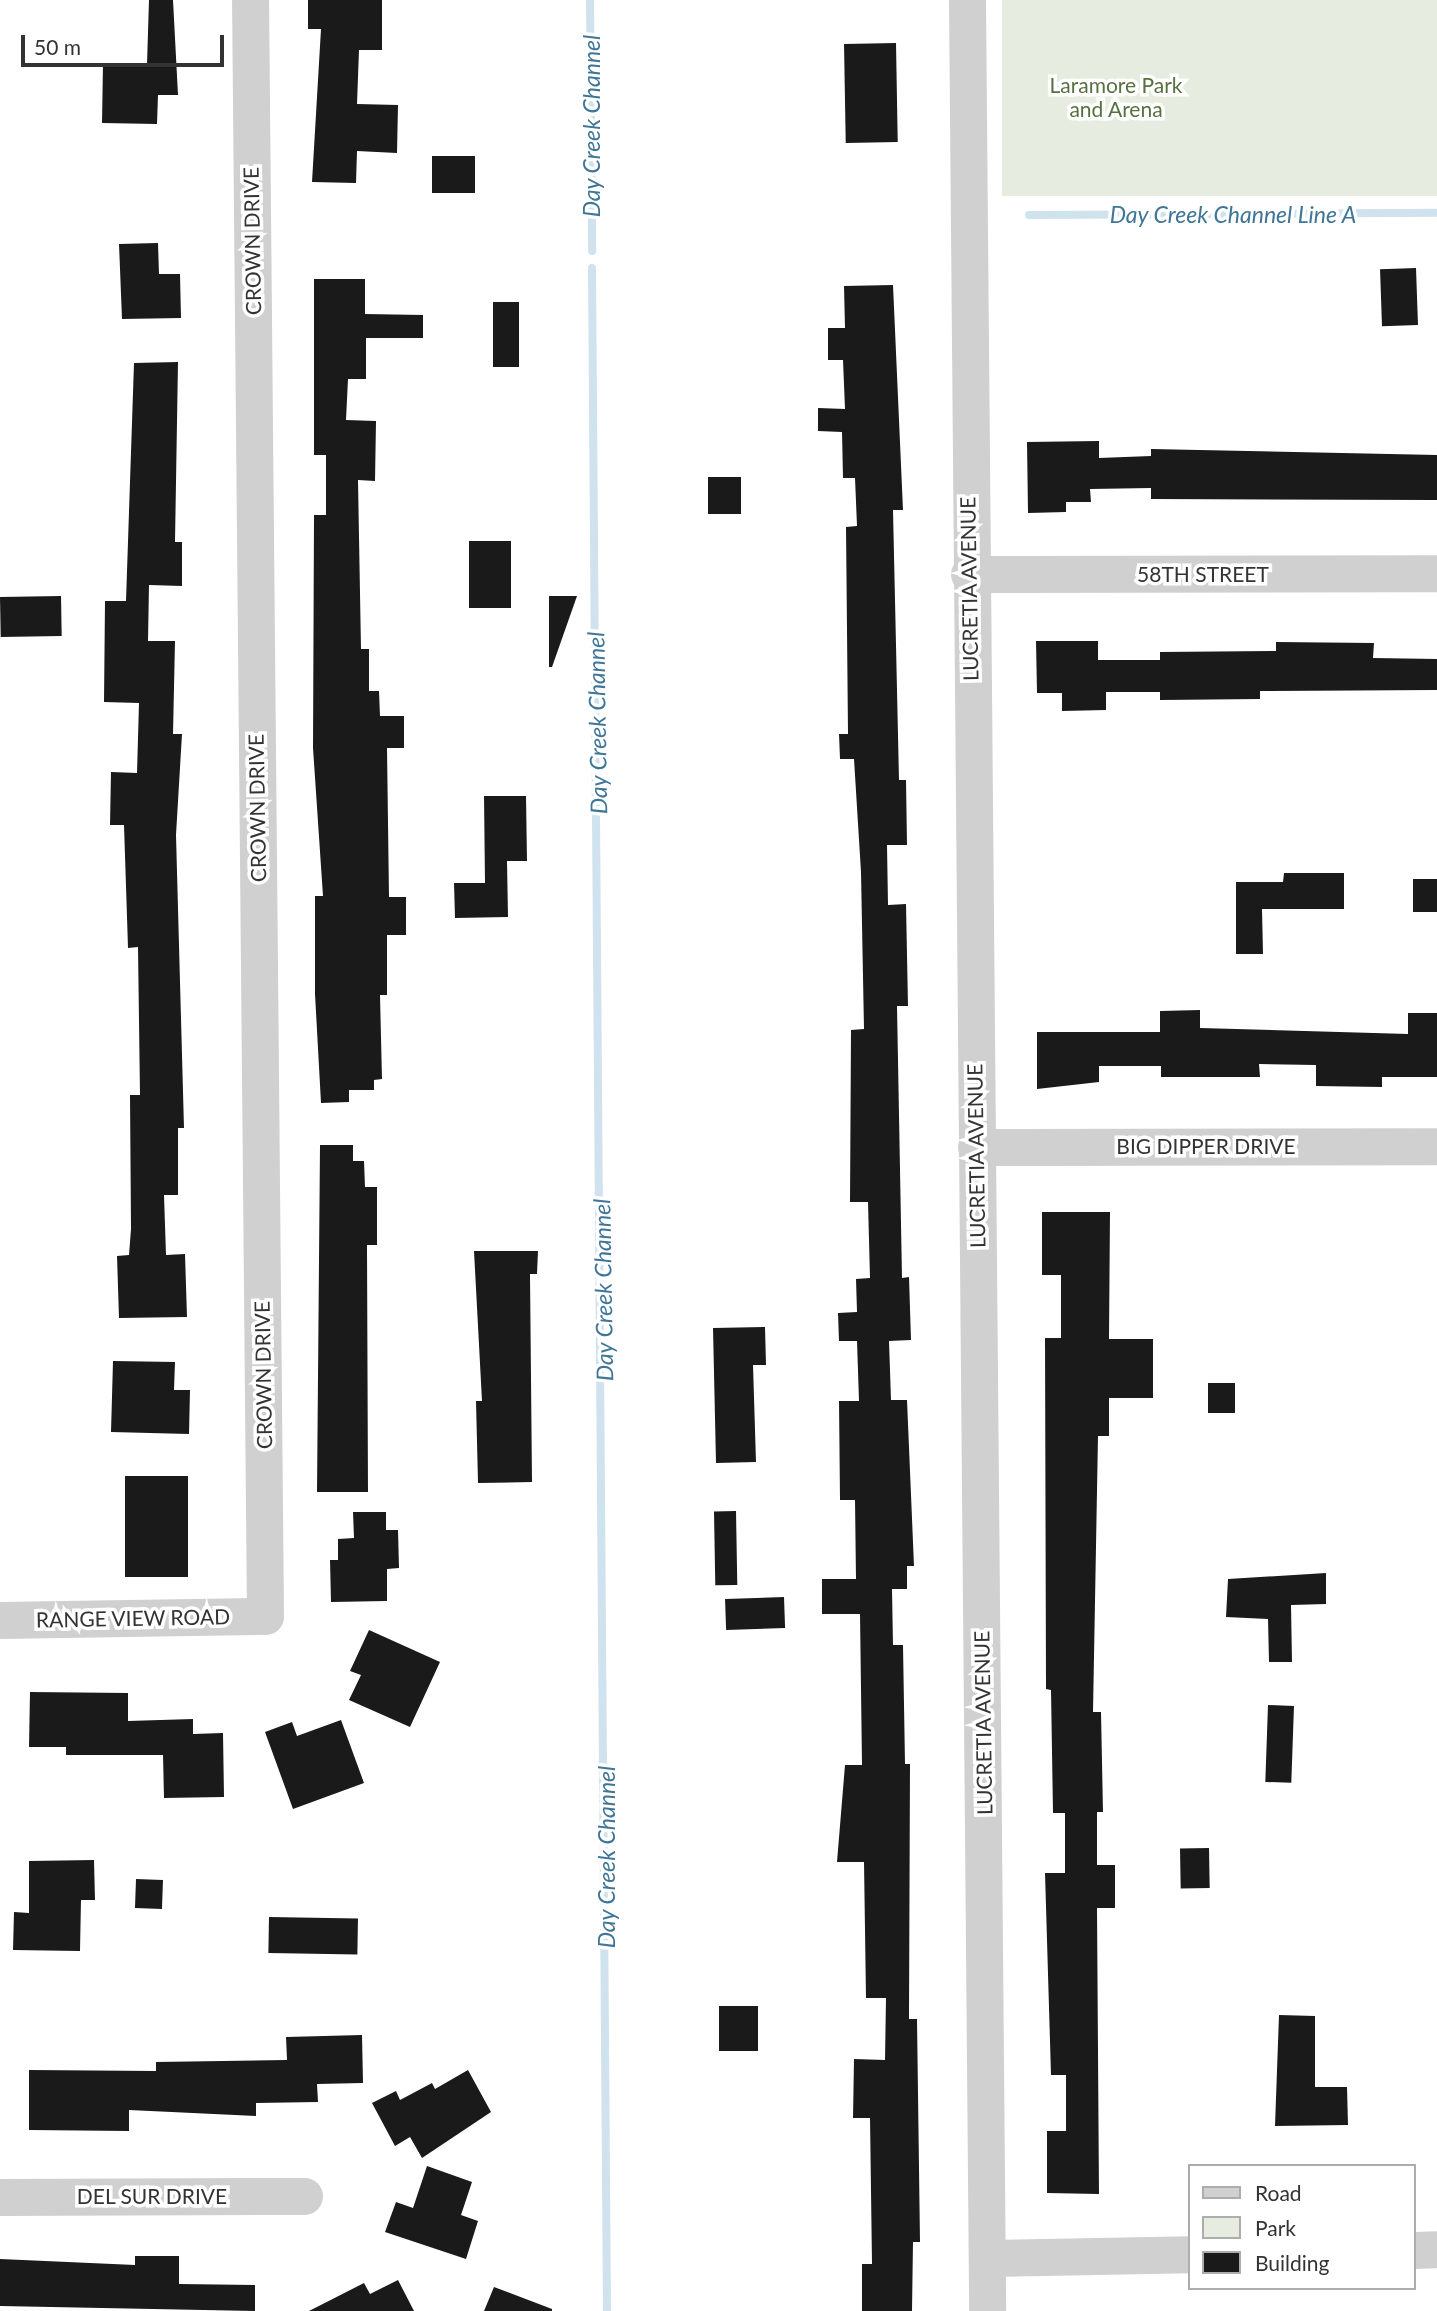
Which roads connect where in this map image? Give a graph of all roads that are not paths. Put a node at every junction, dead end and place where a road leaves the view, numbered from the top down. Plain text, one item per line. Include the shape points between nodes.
1 (250, 0) edge
2 (967, 0) edge
3 (1437, 573) edge
4 (969, 574) junction
5 (1437, 1146) edge
6 (975, 1147) junction
7 (265, 1616) joint
8 (0, 1620) edge
9 (304, 2196) dead end
10 (0, 2197) edge
11 (1437, 2249) edge
12 (1416, 2250) edge
13 (1188, 2254) edge
14 (990, 2258) junction
15 (988, 2311) edge

1 - 7 street, CROWN DRIVE
2 - 4 street, LUCRETIA AVENUE
3 - 4 street, 58TH STREET
4 - 6 street, LUCRETIA AVENUE
5 - 6 street, BIG DIPPER DRIVE
6 - 14 street, LUCRETIA AVENUE
7 - 8 street, RANGE VIEW ROAD
9 - 10 street, DEL SUR DRIVE
11 - 12 street
13 - 14 street
14 - 15 street, LUCRETIA AVENUE

